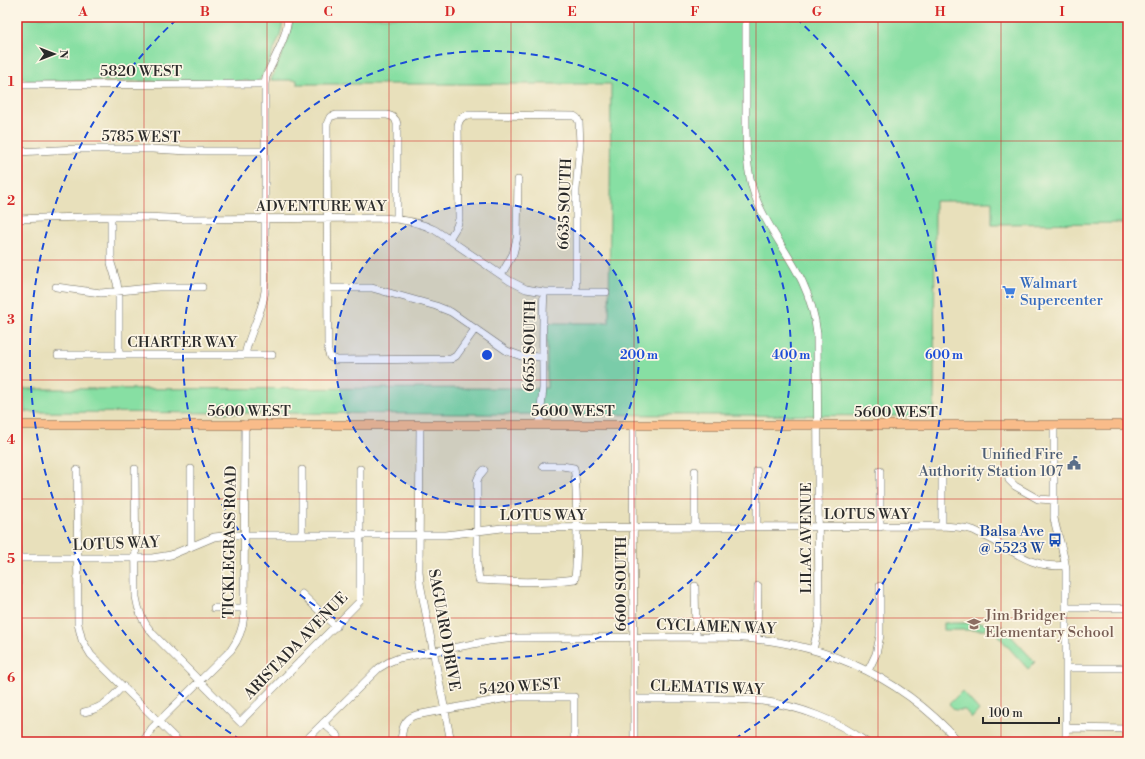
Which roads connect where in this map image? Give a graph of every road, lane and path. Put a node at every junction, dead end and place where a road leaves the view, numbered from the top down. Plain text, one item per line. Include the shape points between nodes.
1 (288, 17) edge
2 (746, 17) edge
3 (265, 84) junction
4 (17, 85) edge
5 (264, 151) junction
6 (17, 152) edge
7 (518, 180) dead end
8 (111, 217) junction
9 (17, 219) edge
10 (265, 219) junction
11 (328, 219) junction
12 (397, 219) junction
13 (449, 239) junction
14 (501, 275) junction
15 (56, 287) dead end
16 (202, 287) dead end
17 (328, 288) junction
18 (119, 291) junction
19 (544, 292) junction
20 (576, 292) junction
21 (606, 292) dead end
22 (474, 328) junction
23 (58, 355) dead end
24 (119, 355) junction
25 (245, 355) junction
26 (272, 355) dead end
27 (542, 357) junction
28 (244, 424) junction
29 (17, 425) edge
30 (420, 425) junction
31 (540, 425) junction
32 (633, 425) junction
33 (1128, 425) edge
34 (818, 426) junction
35 (1054, 426) junction
36 (543, 466) dead end
37 (191, 469) dead end
38 (360, 469) dead end
39 (77, 470) dead end
40 (136, 470) dead end
41 (302, 470) dead end
42 (484, 470) dead end
43 (695, 471) dead end
44 (757, 471) dead end
45 (880, 471) dead end
46 (942, 471) dead end
47 (1008, 472) dead end
48 (1054, 500) junction
49 (942, 526) junction
50 (17, 527) edge
51 (695, 527) junction
52 (757, 527) junction
53 (819, 527) junction
54 (880, 527) junction
55 (577, 528) junction
56 (634, 528) junction
57 (477, 532) junction
58 (244, 535) junction
59 (302, 535) junction
60 (360, 535) junction
61 (419, 535) junction
62 (191, 546) junction
63 (17, 558) edge
64 (78, 558) junction
65 (136, 558) junction
66 (1065, 565) junction
67 (17, 582) edge
68 (695, 586) dead end
69 (758, 586) dead end
70 (880, 586) dead end
71 (302, 594) dead end
72 (214, 608) dead end
73 (244, 608) junction
74 (1066, 608) junction
75 (1128, 608) edge
76 (336, 627) junction
77 (696, 637) junction
78 (634, 638) junction
79 (757, 639) junction
80 (813, 650) junction
81 (434, 652) junction
82 (1066, 668) junction
83 (1128, 668) edge
84 (868, 671) junction
85 (200, 681) junction
86 (122, 686) junction
87 (634, 699) junction
88 (444, 710) junction
89 (84, 712) dead end
90 (158, 722) junction
91 (323, 723) junction
92 (1066, 728) junction
93 (1128, 728) edge
94 (338, 736) dead end
95 (18, 742) edge
96 (143, 742) edge
97 (179, 742) edge
98 (304, 742) edge
99 (401, 742) edge
100 (450, 742) edge
101 (574, 742) edge
102 (634, 742) edge
103 (866, 742) edge
104 (959, 742) edge
105 (1066, 742) edge

1 - 3 street via 284,37
2 - 34 street, LILAC AVENUE via 748,170 759,205 799,274 811,305 818,343
3 - 4 street, 5820 WEST
3 - 5 street
5 - 6 street, 5785 WEST via 77,149
5 - 10 street
7 - 14 street via 517,238 513,254
8 - 9 street, ADVENTURE WAY
8 - 10 street, ADVENTURE WAY
8 - 18 street via 111,263
10 - 11 street, ADVENTURE WAY
10 - 25 street via 264,298
11 - 12 street, ADVENTURE WAY
11 - 12 street via 327,124 331,116 336,115 387,115 394,118
11 - 17 street
12 - 13 street, ADVENTURE WAY via 424,225
13 - 14 street, ADVENTURE WAY
13 - 20 street, 6635 SOUTH via 459,219 458,125 461,118 467,115 574,116 580,122 576,190
14 - 19 street, ADVENTURE WAY via 521,287
15 - 18 street via 98,293
16 - 18 street via 158,287
17 - 22 street via 379,290 444,309
17 - 22 street via 328,351 330,357 337,360 451,359 455,357
18 - 24 street
19 - 20 street, ADVENTURE WAY
19 - 27 street, 6655 SOUTH
20 - 21 street, ADVENTURE WAY
22 - 27 street via 511,352
23 - 24 street, CHARTER WAY
24 - 25 street, CHARTER WAY
25 - 26 street, CHARTER WAY
27 - 31 street, 6655 SOUTH
28 - 29 main road, 5600 WEST
28 - 30 main road, 5600 WEST
28 - 58 street, TICKLEGRASS ROAD
30 - 31 main road, 5600 WEST
30 - 61 street, SAGUARO DRIVE
31 - 32 main road, 5600 WEST
32 - 34 main road, 5600 WEST
32 - 56 street, 6600 SOUTH
33 - 35 main road, 5600 WEST
34 - 35 main road, 5600 WEST
34 - 53 street, LILAC AVENUE
35 - 48 street
36 - 55 street via 574,468
37 - 62 street
38 - 60 street, ARISTADA AVENUE
39 - 64 street
40 - 65 street
41 - 59 street
42 - 57 street via 477,481
43 - 51 street
44 - 52 street
45 - 54 street
46 - 49 street
47 - 48 street via 1009,480 1015,486 1038,499
48 - 66 street via 1055,524
49 - 54 street, LOTUS WAY
49 - 66 street, LOTUS WAY via 977,532 1035,563
50 - 63 street
51 - 52 street, LOTUS WAY
51 - 56 street, LOTUS WAY
52 - 53 street, LOTUS WAY
53 - 54 street, LOTUS WAY
53 - 80 street, LILAC AVENUE via 819,624
55 - 56 street, LOTUS WAY
55 - 57 street, LOTUS WAY via 502,528
55 - 57 street via 575,579 547,581 479,580
56 - 78 street, 6600 SOUTH
57 - 61 street, LOTUS WAY
58 - 59 street, LOTUS WAY
58 - 62 street, LOTUS WAY via 214,537
58 - 73 street, TICKLEGRASS ROAD
59 - 60 street, LOTUS WAY
60 - 61 street, LOTUS WAY
60 - 76 street, ARISTADA AVENUE via 360,602
61 - 81 street, SAGUARO DRIVE via 420,582
62 - 65 street, LOTUS WAY via 163,556
63 - 64 street, LOTUS WAY
63 - 67 street
64 - 65 street, LOTUS WAY
64 - 86 street via 78,624 84,650
65 - 85 street via 136,597 142,619 152,634
66 - 74 street
67 - 95 street
68 - 77 street
69 - 79 street
70 - 84 street via 880,636 876,654
71 - 76 street
72 - 73 street
73 - 85 street, TICKLEGRASS ROAD via 243,626 237,641
74 - 75 street
74 - 82 street
76 - 85 street, ARISTADA AVENUE via 240,722
77 - 78 street, CYCLAMEN WAY
77 - 79 street, CYCLAMEN WAY
78 - 81 street, CYCLAMEN WAY via 507,639
78 - 87 street, 6600 SOUTH
79 - 80 street, CYCLAMEN WAY
80 - 84 street, CYCLAMEN WAY
81 - 88 street, SAGUARO DRIVE
81 - 91 street, CYCLAMEN WAY via 399,658 384,664
82 - 83 street
82 - 92 street
84 - 104 street, CYCLAMEN WAY via 916,702
85 - 90 street, TICKLEGRASS ROAD
86 - 89 street via 103,705
86 - 90 street
87 - 102 street, 6600 SOUTH
87 - 103 street, CLEMATIS WAY via 731,699 785,706 846,729
88 - 99 street, 5420 WEST via 408,718 403,726
88 - 100 street, SAGUARO DRIVE
88 - 101 street, 5420 WEST via 518,697 574,697
90 - 96 street, TICKLEGRASS ROAD
90 - 97 street
91 - 94 street
91 - 98 street, CYCLAMEN WAY
92 - 93 street
92 - 105 street

